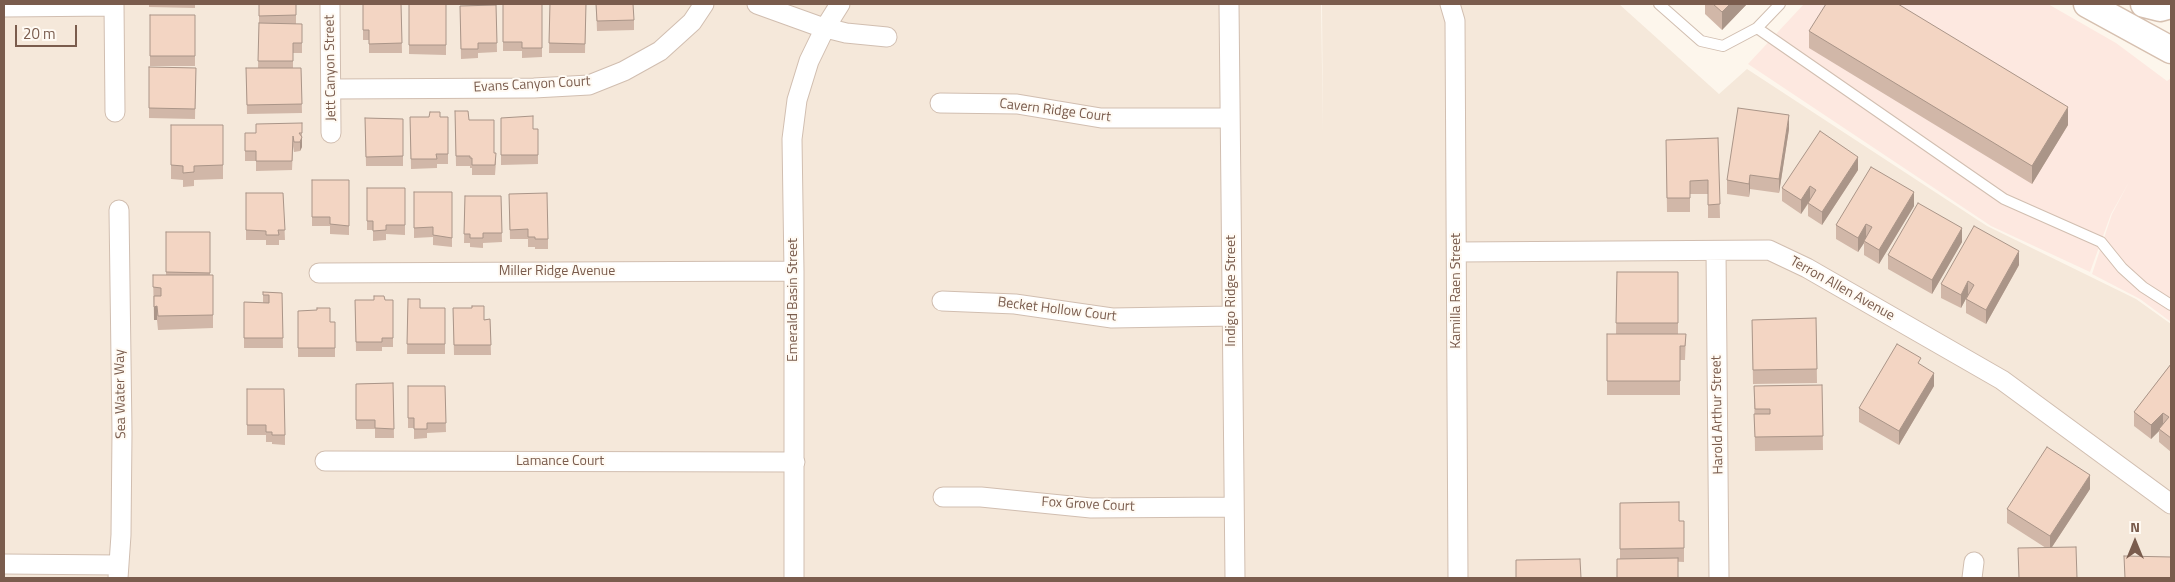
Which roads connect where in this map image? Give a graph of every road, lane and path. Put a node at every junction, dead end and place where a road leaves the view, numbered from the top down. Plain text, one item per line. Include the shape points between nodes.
1 (330, 4) edge
2 (704, 4) edge
3 (757, 4) edge
4 (840, 4) edge
5 (1229, 4) edge
6 (1450, 4) edge
7 (1659, 4) edge
8 (1780, 4) edge
9 (2087, 4) edge
10 (2144, 4) edge
11 (114, 5) edge
12 (2171, 5) edge
13 (4, 7) edge
14 (825, 28) junction
15 (1757, 28) junction
16 (887, 37) dead end
17 (2169, 45) edge
18 (331, 89) junction
19 (940, 103) dead end
20 (114, 112) dead end
21 (1230, 118) junction
22 (331, 133) dead end
23 (119, 210) dead end
24 (1716, 251) junction
25 (1457, 252) junction
26 (794, 271) junction
27 (320, 273) dead end
28 (942, 301) dead end
29 (2171, 305) edge
30 (1232, 316) junction
31 (325, 461) dead end
32 (795, 462) junction
33 (943, 497) dead end
34 (2171, 504) edge
35 (1234, 507) junction
36 (4, 564) edge
37 (118, 571) edge
38 (794, 578) edge
39 (1235, 578) edge
40 (1458, 578) edge
41 (1719, 578) edge

1 - 18 street, Jett Canyon Street
2 - 18 street, Evans Canyon Court via 692,22 660,52 589,86
3 - 14 street
4 - 14 street, Emerald Basin Street
5 - 21 street, Indigo Ridge Street
6 - 25 street, Kamilla Raen Street via 1455,21
7 - 15 lane via 1701,41 1723,46
8 - 15 lane
9 - 17 main road
10 - 12 main road via 2160,8
11 - 13 street
11 - 20 street
14 - 16 street
14 - 26 street, Emerald Basin Street via 809,61 797,100 792,139
15 - 29 lane via 2004,198 2101,242 2143,287
18 - 22 street, Jett Canyon Street
19 - 21 street, Cavern Ridge Court via 1017,104 1101,118
21 - 30 street, Indigo Ridge Street
23 - 37 street, Sea Water Way via 122,433
24 - 25 street, Terron Allen Avenue
24 - 34 street, Terron Allen Avenue via 1770,250 1807,268 2002,380
24 - 41 street, Harold Arthur Street
25 - 40 street, Kamilla Raen Street
26 - 27 street, Miller Ridge Avenue
26 - 32 street, Emerald Basin Street
28 - 30 street, Becket Hollow Court via 1014,304 1112,318
30 - 35 street, Indigo Ridge Street
31 - 32 street, Lamance Court
32 - 38 street, Emerald Basin Street
33 - 35 street, Fox Grove Court via 981,497 1091,508
35 - 39 street, Indigo Ridge Street
36 - 37 street

